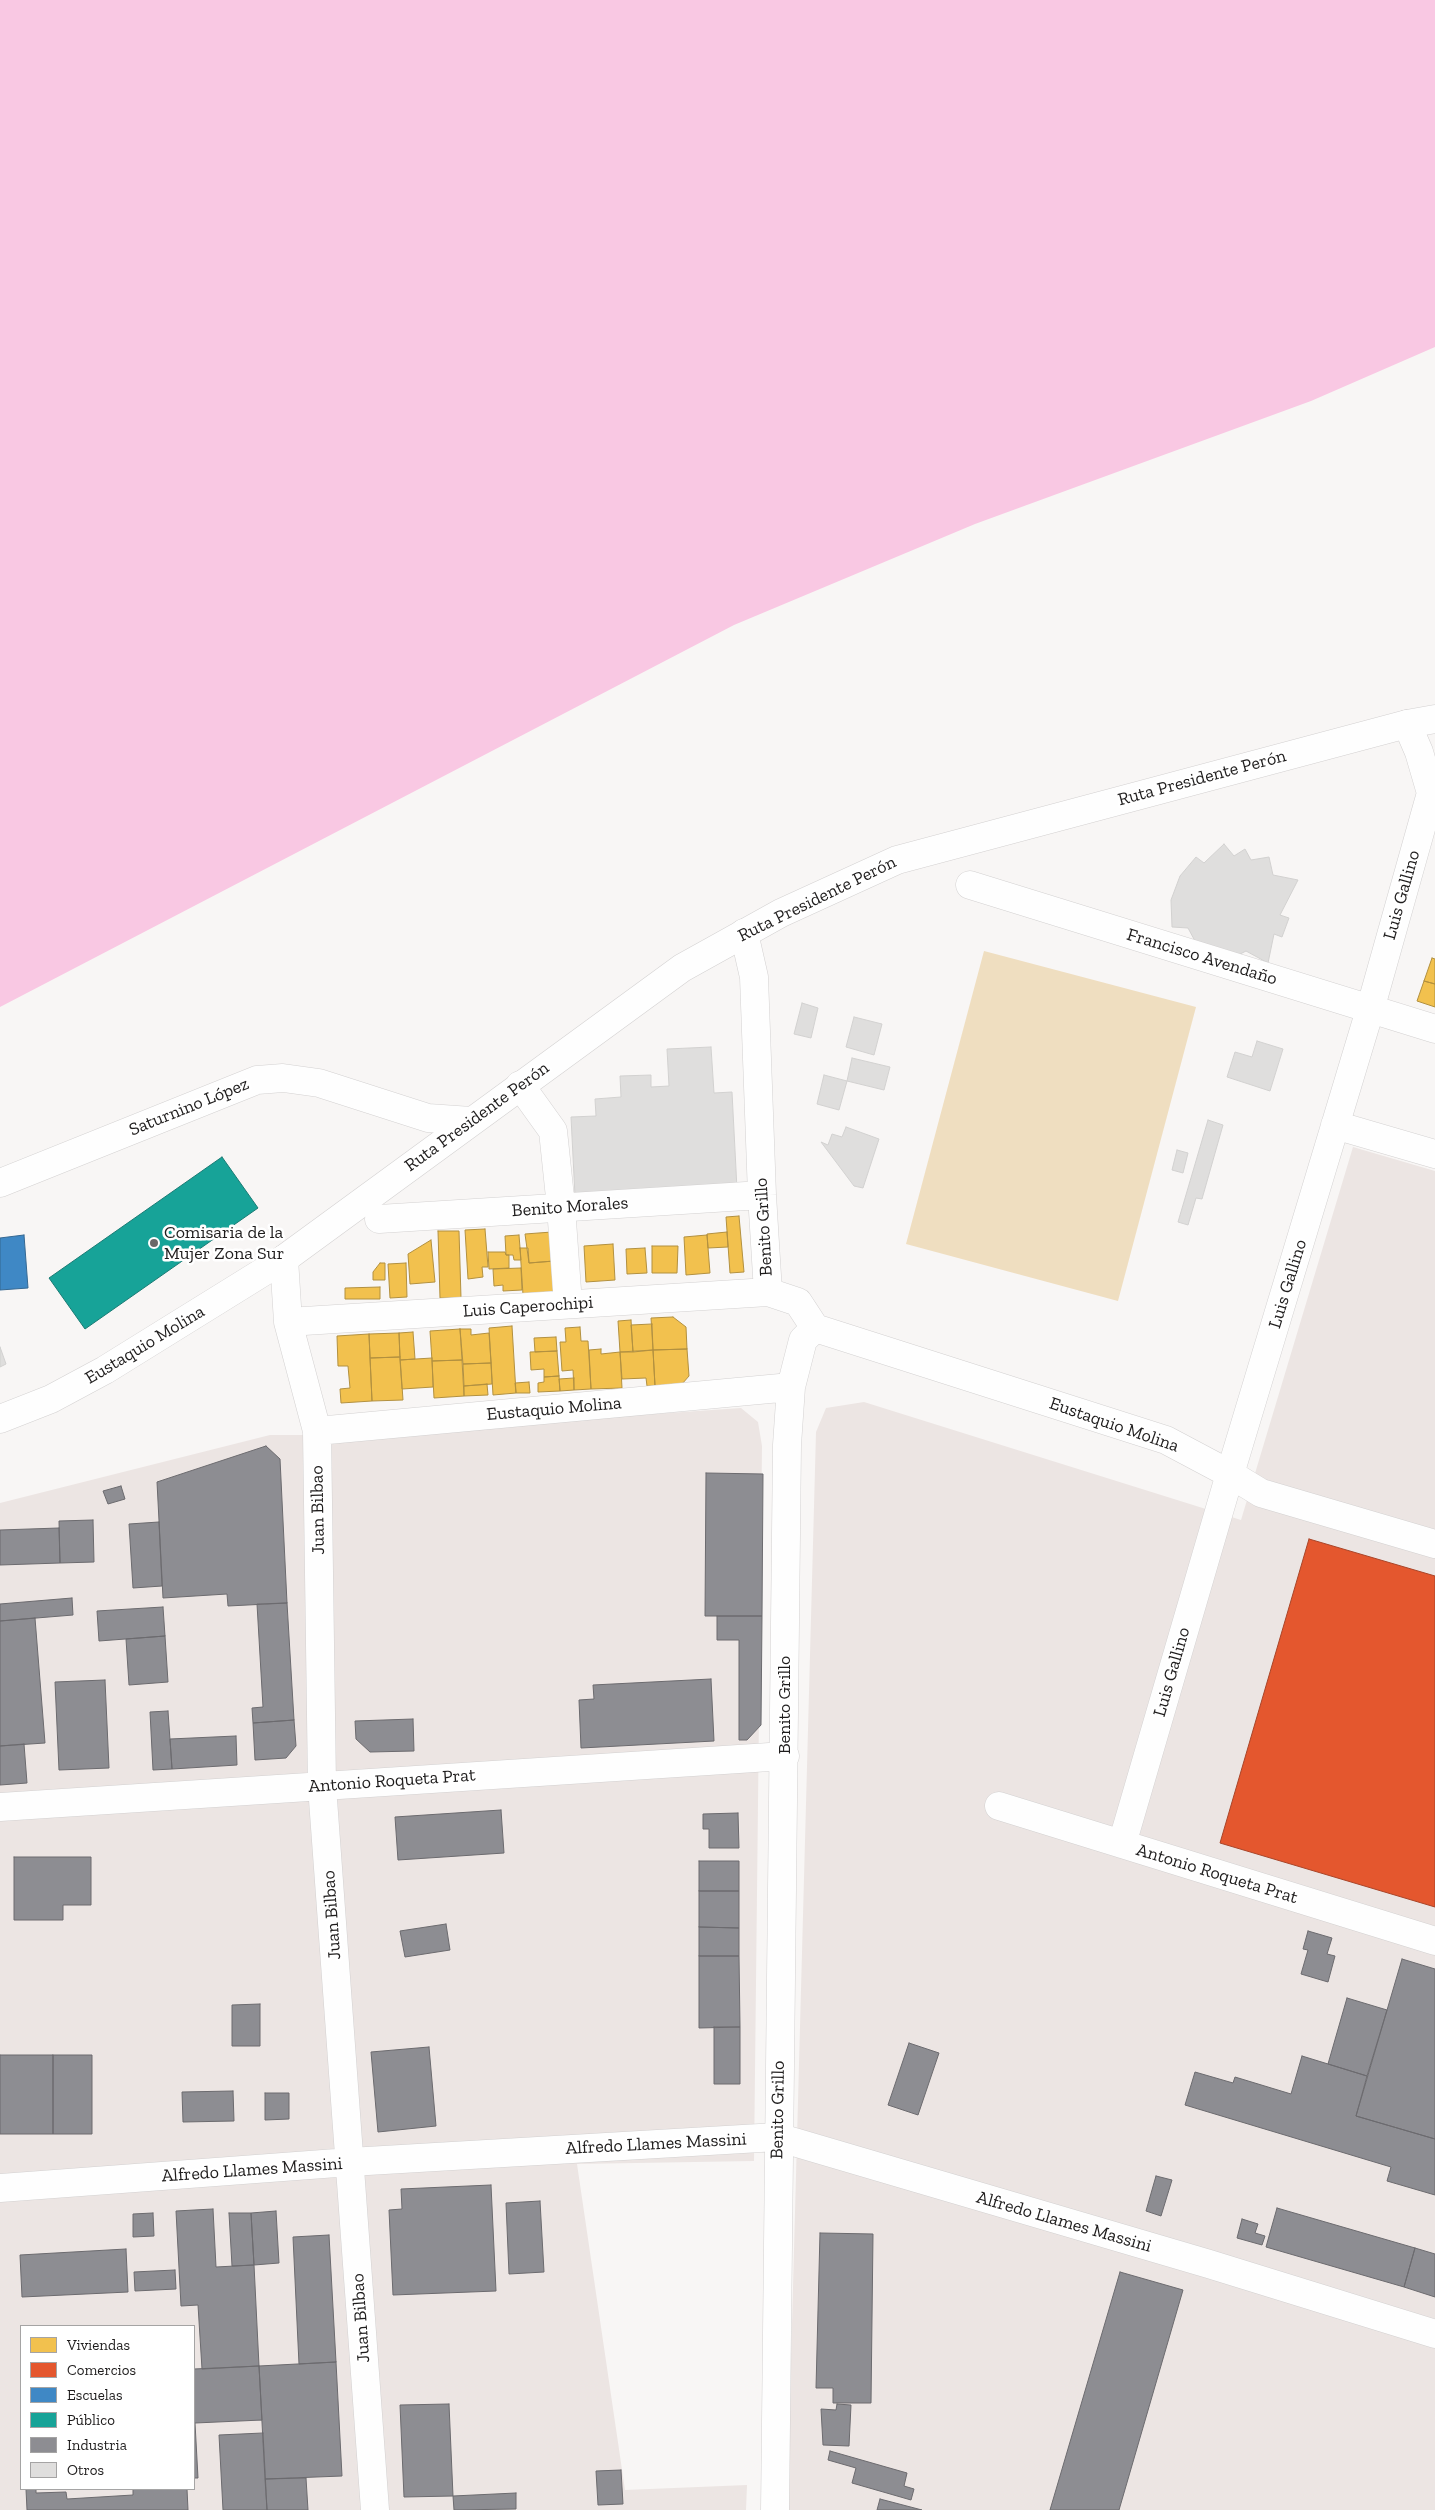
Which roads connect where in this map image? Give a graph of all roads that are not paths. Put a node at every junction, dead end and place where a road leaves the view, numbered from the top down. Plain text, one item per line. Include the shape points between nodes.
1 (1435, 719) edge
2 (1407, 724) junction
3 (1433, 793) edge
4 (970, 885) dead end
5 (744, 933) junction
6 (1370, 1010) junction
7 (1435, 1029) edge
8 (520, 1085) junction
9 (472, 1121) junction
10 (1335, 1125) junction
11 (1435, 1154) edge
12 (0, 1183) edge
13 (762, 1195) junction
14 (561, 1207) junction
15 (379, 1219) dead end
16 (284, 1259) junction
17 (768, 1292) junction
18 (568, 1304) junction
19 (288, 1322) junction
20 (815, 1328) junction
21 (791, 1387) junction
22 (0, 1419) edge
23 (317, 1431) junction
24 (1230, 1474) junction
25 (1435, 1544) edge
26 (785, 1756) junction
27 (322, 1786) junction
28 (999, 1806) dead end
29 (0, 1807) edge
30 (1122, 1844) junction
31 (1435, 1941) edge
32 (777, 2137) junction
33 (350, 2162) junction
34 (0, 2188) edge
35 (1435, 2334) edge
36 (375, 2510) edge
37 (775, 2510) edge

1 - 2 street, Ruta Presidente Perón
2 - 3 street, Luis Gallino
2 - 5 street, Ruta Presidente Perón via 897,860
3 - 6 street, Luis Gallino
4 - 6 street, Francisco Avendaño
5 - 8 street, Ruta Presidente Perón via 682,968
5 - 13 street, Benito Grillo via 754,977
6 - 7 street, Francisco Avendaño
6 - 10 street, Luis Gallino
8 - 9 street, Ruta Presidente Perón
8 - 14 street via 553,1131
9 - 12 street, Saturnino López via 428,1118 319,1083 283,1078 257,1080
9 - 16 street, Ruta Presidente Perón
10 - 11 street
10 - 24 street, Luis Gallino
13 - 14 street, Benito Morales
13 - 17 street, Benito Grillo
14 - 15 street, Benito Morales
14 - 18 street
16 - 19 street, Juan Bilbao
16 - 22 street, Eustaquio Molina via 106,1370 51,1399
17 - 18 street, Luis Caperochipi
17 - 20 street, Benito Grillo via 798,1302
18 - 19 street, Luis Caperochipi
19 - 23 street, Juan Bilbao
20 - 21 street, Benito Grillo via 803,1340
20 - 24 street, Eustaquio Molina via 1166,1440
21 - 23 street, Eustaquio Molina
21 - 26 street, Benito Grillo via 787,1445
23 - 27 street, Juan Bilbao
24 - 25 street, Eustaquio Molina via 1261,1493
24 - 30 street, Luis Gallino
26 - 27 street, Antonio Roqueta Prat
26 - 32 street, Benito Grillo
27 - 29 street, Antonio Roqueta Prat
27 - 33 street, Juan Bilbao
28 - 30 street, Antonio Roqueta Prat
30 - 31 street, Antonio Roqueta Prat
32 - 33 street, Alfredo Llames Massini
32 - 35 street, Alfredo Llames Massini
32 - 37 street, Benito Grillo
33 - 34 street, Alfredo Llames Massini
33 - 36 street, Juan Bilbao

